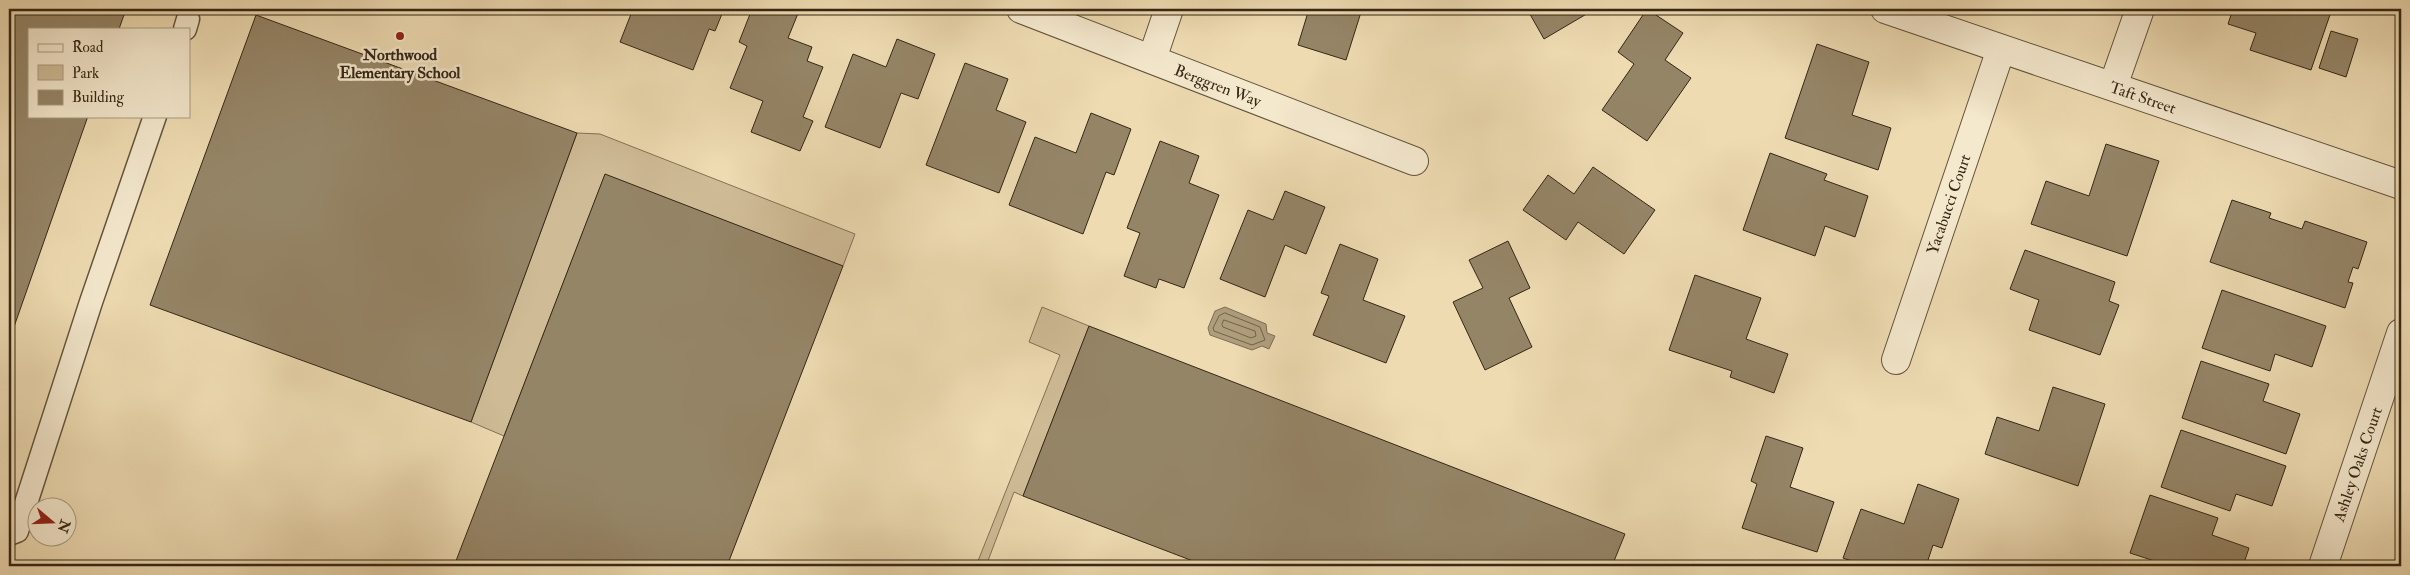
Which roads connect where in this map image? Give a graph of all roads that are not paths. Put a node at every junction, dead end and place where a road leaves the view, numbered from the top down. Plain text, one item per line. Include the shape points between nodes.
1 (1021, 9) edge
2 (1169, 9) edge
3 (1885, 9) edge
4 (2140, 9) edge
5 (2001, 48) junction
6 (1152, 59) junction
7 (2113, 86) junction
8 (154, 118) edge
9 (1414, 161) dead end
10 (2401, 185) edge
11 (2401, 333) edge
12 (1896, 360) dead end
13 (9, 534) edge
14 (2323, 566) edge

1 - 6 street, Berggren Way
2 - 6 street
3 - 5 street, Taft Street
4 - 7 street
5 - 7 street, Taft Street
5 - 12 street, Yacabucci Court
6 - 9 street, Berggren Way
7 - 10 street, Taft Street
8 - 13 lane via 17,531
11 - 14 street, Ashley Oaks Court

